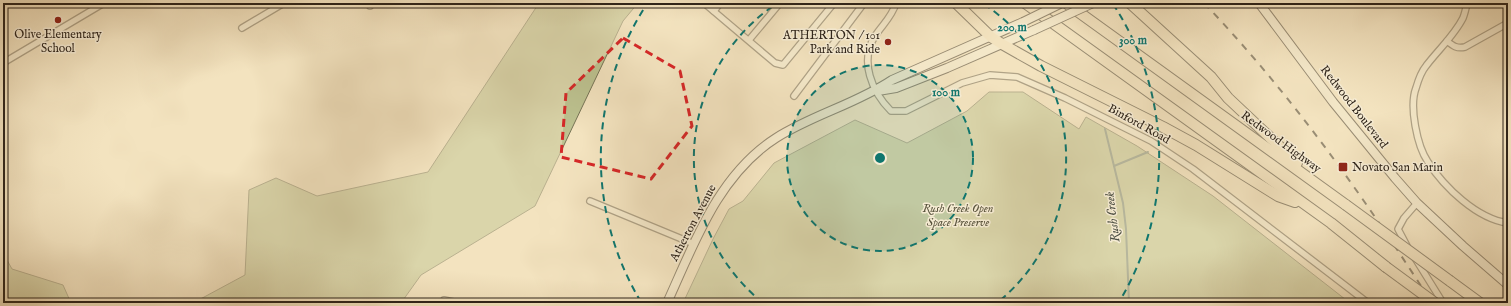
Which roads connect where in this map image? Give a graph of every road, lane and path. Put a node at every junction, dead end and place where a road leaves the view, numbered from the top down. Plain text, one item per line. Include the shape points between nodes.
1 (104, 3) edge
2 (284, 3) edge
3 (704, 3) edge
4 (720, 3) edge
5 (780, 3) edge
6 (834, 3) edge
7 (864, 3) edge
8 (896, 3) edge
9 (956, 3) edge
10 (1025, 3) edge
11 (1062, 3) edge
12 (1066, 3) edge
13 (1093, 3) edge
14 (1130, 3) edge
15 (1139, 3) edge
16 (1259, 3) edge
17 (1467, 3) edge
18 (714, 11) junction
19 (1146, 16) junction
20 (1508, 23) edge
21 (242, 28) dead end
22 (991, 37) junction
23 (749, 40) junction
24 (1447, 41) junction
25 (1002, 44) junction
26 (3, 63) edge
27 (875, 91) junction
28 (794, 96) dead end
29 (1326, 191) junction
30 (590, 201) dead end
31 (1417, 203) junction
32 (1304, 205) junction
33 (1508, 223) edge
34 (694, 244) junction
35 (1508, 284) edge
36 (444, 300) dead end
37 (458, 303) edge
38 (667, 303) edge
39 (1368, 303) edge
40 (1435, 303) edge
41 (1443, 303) edge
42 (1480, 303) edge

1 - 26 street
2 - 21 street
3 - 18 street
4 - 18 street
5 - 23 street
6 - 23 street via 783,65 775,63
7 - 28 street
8 - 27 street via 890,18 875,36 868,51 868,69
9 - 22 highway
10 - 32 highway
11 - 22 main road, Atherton Avenue, bridge
12 - 29 highway, Redwood Highway
13 - 25 main road, Atherton Avenue, bridge
14 - 19 highway
15 - 19 highway
16 - 31 main road, Redwood Boulevard via 1337,108
17 - 24 street via 1463,17
18 - 23 street
19 - 29 highway
20 - 24 street via 1465,47 1455,47
22 - 25 highway
22 - 27 main road, Atherton Avenue via 892,80
24 - 33 street via 1425,67 1415,90 1413,112 1417,135 1427,160 1444,183 1472,208 1500,222
25 - 27 main road, Atherton Avenue via 896,88
25 - 32 highway via 1196,145 1278,196
27 - 34 main road, Atherton Avenue via 797,127 776,138 758,152 729,181 713,205
27 - 39 street, Binford Road via 891,111 906,111 962,83 990,76 1017,77 1151,141 1193,169
29 - 42 highway, Redwood Highway, bridge
30 - 34 street
31 - 35 main road, Redwood Boulevard via 1462,246
31 - 41 street via 1398,229
32 - 40 highway, bridge
34 - 38 main road, Atherton Avenue
36 - 37 street

